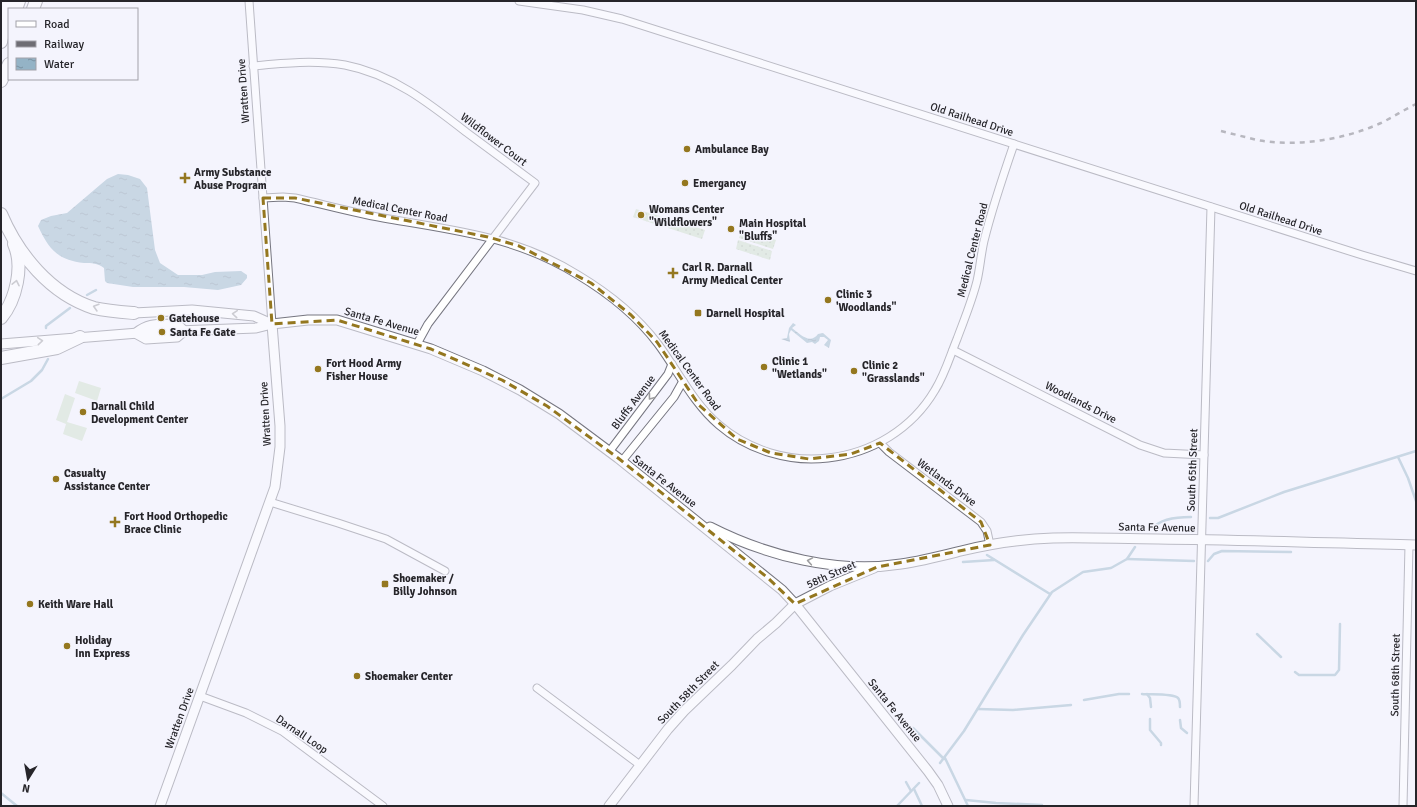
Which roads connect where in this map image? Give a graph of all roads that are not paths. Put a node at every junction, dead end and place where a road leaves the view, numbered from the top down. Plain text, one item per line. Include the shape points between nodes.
1 (7, 1) edge
2 (249, 1) edge
3 (519, 1) edge
4 (8, 30) edge
5 (1, 42) edge
6 (1, 48) edge
7 (8, 66) edge
8 (253, 66) junction
9 (1, 81) edge
10 (1014, 144) junction
11 (263, 198) junction
12 (1211, 207) junction
13 (1, 214) edge
14 (9, 232) junction
15 (492, 238) junction
16 (1416, 270) edge
17 (134, 313) joint
18 (1, 318) edge
19 (272, 324) junction
20 (80, 337) junction
21 (1, 344) edge
22 (417, 344) junction
23 (953, 350) junction
24 (1, 358) edge
25 (672, 364) junction
26 (683, 381) junction
27 (880, 443) junction
28 (609, 452) junction
29 (1204, 455) junction
30 (622, 461) junction
31 (270, 502) junction
32 (696, 520) junction
33 (1201, 540) junction
34 (990, 545) junction
35 (1413, 545) edge
36 (877, 567) junction
37 (445, 572) dead end
38 (795, 604) junction
39 (537, 688) dead end
40 (200, 696) junction
41 (640, 765) junction
42 (160, 806) edge
43 (383, 806) edge
44 (609, 806) edge
45 (948, 806) edge
46 (1194, 806) edge
47 (1403, 806) edge

1 - 5 main road via 8,10
2 - 8 street, Wratten Drive
3 - 10 street, Old Railhead Drive via 583,10 622,19
4 - 6 main road
7 - 9 main road
8 - 11 street, Wratten Drive
8 - 15 street, Wildflower Court via 311,62 344,65 396,82 414,93 535,183
10 - 12 street, Old Railhead Drive
10 - 23 street, Medical Center Road via 987,230 973,294
11 - 15 street, Medical Center Road via 295,198 378,217
11 - 19 street, Wratten Drive
12 - 16 street, Old Railhead Drive
12 - 29 street, South 65th Street
13 - 14 main road
17 -> 14 main road via 94,308 67,295 47,281
18 -> 14 main road via 13,297 18,277 17,250
15 - 22 street, Wildflower Court via 428,324
15 - 25 street, Medical Center Road via 538,254 591,283 642,325
19 -> 17 street via 254,316 192,310
19 - 20 street, Santa Fe Avenue via 256,328
19 - 22 street, Santa Fe Avenue via 337,320
19 - 31 street, Wratten Drive via 280,447 275,487
21 -> 20 street, Santa Fe Avenue
20 - 24 main road via 57,348
22 - 28 street, Santa Fe Avenue via 465,362 520,390 553,410
23 - 27 street, Medical Center Road via 930,398 909,422
23 - 29 street, Woodlands Drive via 1140,445 1164,453
25 - 26 street, Medical Center Road
25 -> 28 street, Bluffs Avenue via 668,374
26 - 27 street, Medical Center Road via 700,405 720,426 737,438 770,453 819,459 851,454
26 - 30 street via 674,397
27 - 34 street, Wetlands Drive via 981,522 987,531
28 - 30 street, Santa Fe Avenue
29 - 33 street, South 65th Street
30 - 32 street, Santa Fe Avenue
31 - 37 street via 386,539
31 - 40 street, Wratten Drive
36 -> 32 street via 815,562 778,554 738,540
32 - 38 street, Santa Fe Avenue via 768,578
33 - 34 street, Santa Fe Avenue via 1052,538
33 - 35 street, Santa Fe Avenue
33 - 46 street, South 65th Street
34 - 36 street, Santa Fe Avenue via 916,562
35 - 47 street, South 68th Street
36 - 38 street, 58th Street via 830,586
38 - 41 street, South 58th Street via 684,711
38 - 45 street, Santa Fe Avenue via 928,770
39 - 41 street
40 - 42 street, Wratten Drive
40 - 43 street, Darnall Loop via 246,713 282,731
41 - 44 street, South 58th Street

